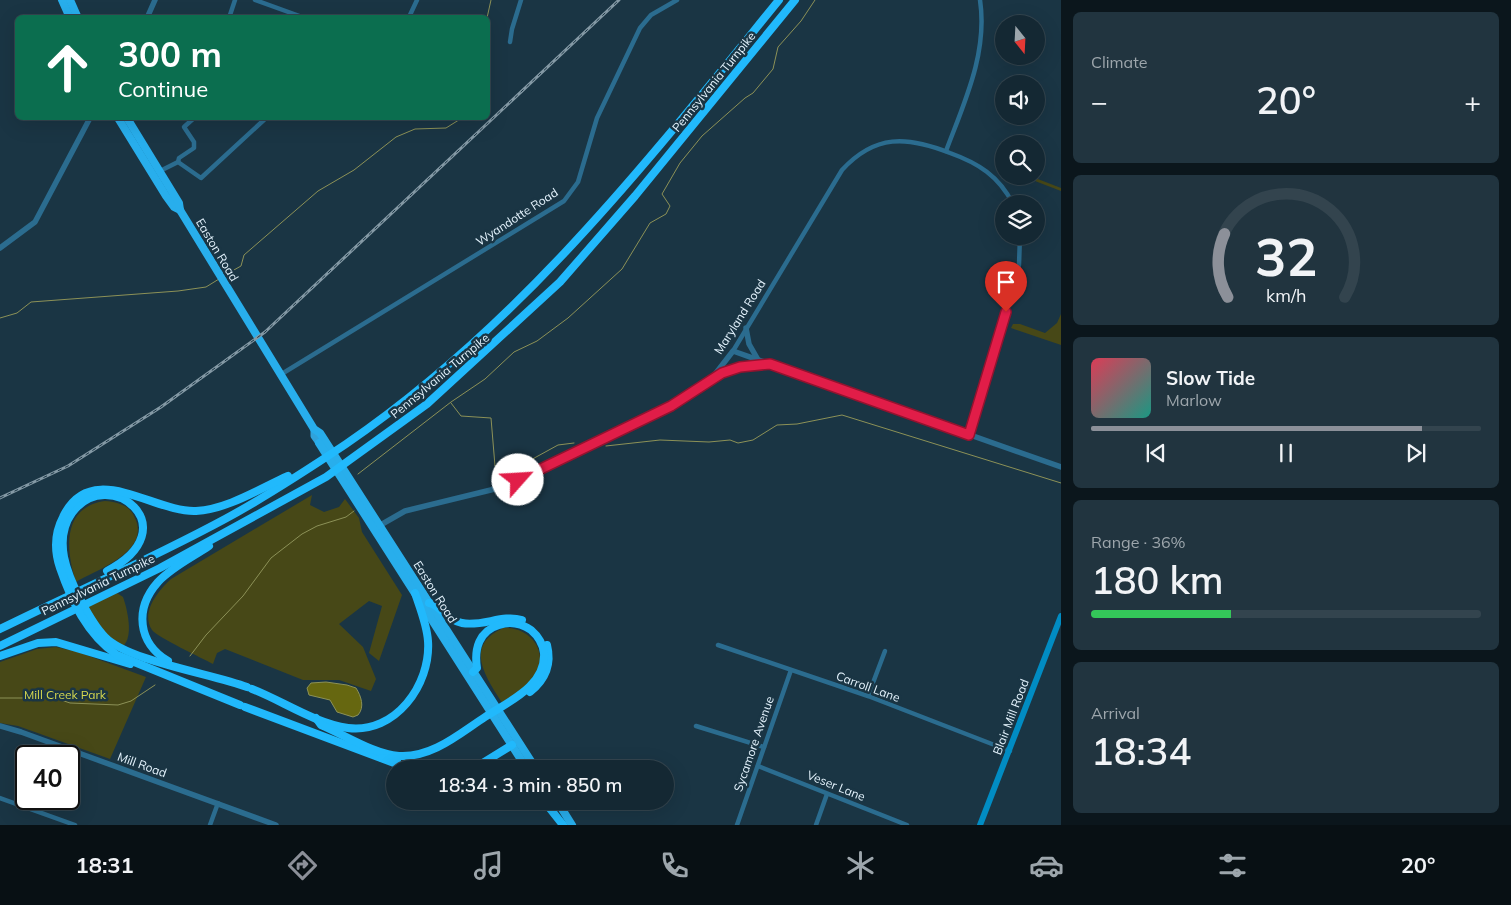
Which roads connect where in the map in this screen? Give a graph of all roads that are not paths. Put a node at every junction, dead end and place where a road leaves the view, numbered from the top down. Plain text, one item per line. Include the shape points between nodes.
1 (62, 0) edge
2 (70, 0) edge
3 (155, 0) edge
4 (235, 0) edge
5 (255, 0) edge
6 (417, 0) edge
7 (521, 0) edge
8 (677, 0) edge
9 (779, 0) edge
10 (795, 0) edge
11 (980, 0) edge
12 (69, 15) edge
13 (77, 15) edge
14 (148, 15) edge
15 (230, 15) edge
16 (296, 15) edge
17 (412, 15) edge
18 (510, 42) dead end
19 (89, 120) edge
20 (119, 120) edge
21 (132, 120) edge
22 (192, 120) edge
23 (264, 120) edge
24 (946, 151) junction
25 (178, 162) junction
26 (160, 171) junction
27 (1008, 195) edge
28 (180, 210) junction
29 (1020, 245) edge
30 (0, 248) edge
31 (746, 328) junction
32 (733, 351) junction
33 (758, 360) junction
34 (770, 364) junction
35 (280, 376) junction
36 (710, 378) junction
37 (314, 429) junction
38 (969, 435) junction
39 (318, 443) joint
40 (312, 465) junction
41 (1061, 467) edge
42 (249, 520) junction
43 (376, 527) junction
44 (66, 576) junction
45 (415, 593) junction
46 (62, 598) junction
47 (429, 603) junction
48 (1061, 616) edge
49 (86, 618) junction
50 (0, 629) edge
51 (718, 644) dead end
52 (0, 646) edge
53 (885, 651) dead end
54 (0, 656) edge
55 (143, 666) junction
56 (176, 666) junction
57 (791, 670) junction
58 (474, 672) junction
59 (868, 696) junction
60 (493, 708) junction
61 (498, 716) junction
62 (316, 718) junction
63 (0, 726) edge
64 (696, 726) dead end
65 (512, 745) junction
66 (764, 747) junction
67 (1010, 751) junction
68 (382, 758) junction
69 (387, 760) edge
70 (488, 760) edge
71 (521, 760) edge
72 (530, 760) edge
73 (758, 766) junction
74 (827, 794) junction
75 (0, 798) edge
76 (218, 803) junction
77 (551, 810) edge
78 (554, 810) edge
79 (563, 810) edge
80 (75, 825) edge
81 (210, 825) edge
82 (276, 825) edge
83 (563, 825) edge
84 (572, 825) edge
85 (737, 825) edge
86 (816, 825) edge
87 (907, 825) edge
88 (980, 825) edge

1 - 12 highway
2 - 13 highway
3 - 14 street
4 - 15 street
5 - 16 street
6 - 17 street
7 - 18 street
8 - 35 street, Wyandotte Road via 651,15 640,28 597,118 578,182 564,201
9 - 40 highway, Pennsylvania Turnpike via 637,174 570,249 503,316 432,379
10 - 42 highway, Pennsylvania Turnpike via 636,196 560,282 440,393 326,477
11 - 24 street via 982,33 979,54
19 - 30 street via 35,222
20 - 28 highway, Easton Road via 166,196
21 - 26 highway, Easton Road
22 - 25 street via 184,127 194,142 194,148
23 - 25 street via 201,178
24 - 27 street, Maryland Road via 984,168
24 - 31 street, Maryland Road via 923,142 903,140 881,143 850,161
25 - 26 street
26 - 28 highway, Easton Road via 180,203
28 - 35 highway, Easton Road
29 - 38 street via 1019,265
31 - 32 street, Maryland Road
31 - 33 street via 751,349
32 - 33 street
32 - 36 street, Maryland Road
33 - 34 street
34 - 36 street via 740,367
34 - 38 street
35 - 37 highway, Easton Road
36 - 43 street, Maryland Road via 671,406 518,480 488,492 405,511
37 - 39 main road, Easton Road
37 - 43 highway, Easton Road via 320,433
38 - 41 street
39 - 43 highway, Easton Road
40 - 44 highway via 220,507 206,510 181,510 115,490 98,490 82,496 67,509 58,529 55,547
40 - 46 highway, Pennsylvania Turnpike via 226,519
42 - 52 highway, Pennsylvania Turnpike via 160,568
42 - 56 highway via 163,578 148,596 143,617 144,636 155,652
43 - 45 highway, Easton Road
43 - 47 highway, Easton Road
44 - 46 highway via 62,543 67,521 78,506 103,494 132,505 143,525 143,537 138,547 114,568
44 - 49 highway
45 - 60 highway, Easton Road
45 - 62 highway via 427,632 428,652 421,682 409,701 392,717 368,727 347,728
46 - 50 highway, Pennsylvania Turnpike
47 - 58 highway, Easton Road
47 - 68 highway via 449,619 463,624 512,618 531,625 547,646 546,673 530,692 432,754 406,760
48 - 67 main road, Blair Mill Road
49 - 55 highway via 108,649
49 - 56 highway via 115,645 142,657
51 - 57 street, Carroll Lane
53 - 59 street
54 - 55 highway via 38,643 56,642
55 - 68 highway
56 - 62 highway via 250,688
57 - 59 street, Carroll Lane
57 - 66 street, Sycamore Avenue
58 - 60 highway, Easton Road
58 - 62 highway via 480,640 498,625 523,626 541,643 544,662 530,686 426,752 401,756 386,753 322,725
59 - 67 street, Carroll Lane
60 - 61 highway, Easton Road
61 - 65 highway, Easton Road
61 - 72 highway, Easton Road
63 - 76 street, Mill Road
64 - 66 street
65 - 70 highway
65 - 71 highway, Easton Road
66 - 73 street, Sycamore Avenue
67 - 88 main road, Blair Mill Road
68 - 69 highway
73 - 74 street, Veser Lane
73 - 85 street, Sycamore Avenue
74 - 86 street
74 - 87 street, Veser Lane
75 - 80 street
76 - 81 street
76 - 82 street, Mill Road
77 - 83 highway
78 - 83 highway
79 - 84 highway

